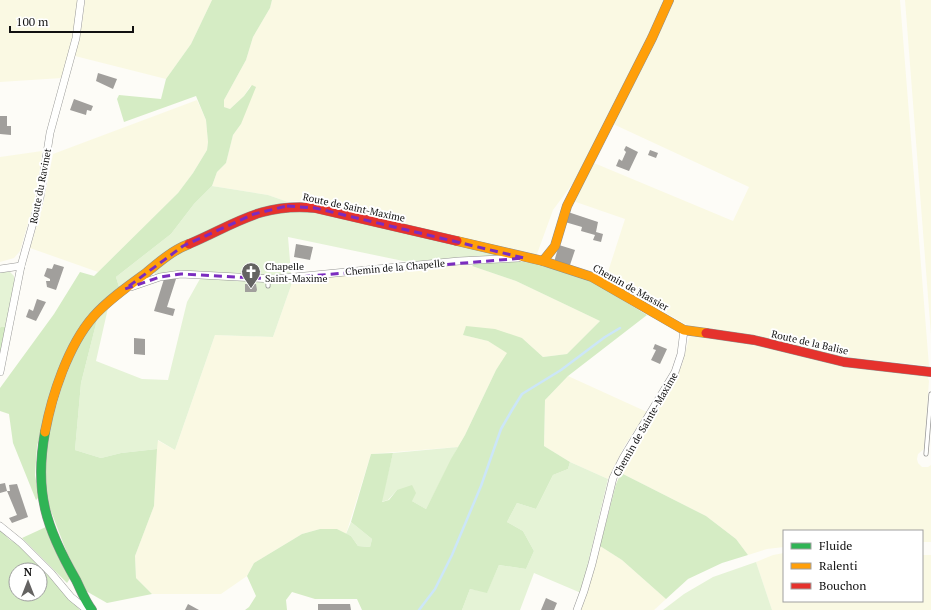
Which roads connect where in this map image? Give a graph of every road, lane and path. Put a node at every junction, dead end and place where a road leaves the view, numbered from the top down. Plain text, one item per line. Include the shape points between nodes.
1 (82, 0) edge
2 (670, 0) edge
3 (524, 258) junction
4 (543, 261) junction
5 (21, 266) junction
6 (0, 269) edge
7 (125, 289) junction
8 (684, 330) junction
9 (0, 372) edge
10 (931, 372) edge
11 (931, 394) edge
12 (926, 454) dead end
13 (0, 526) edge
14 (87, 610) edge
15 (92, 610) edge
16 (577, 610) edge

1 - 5 street, Route du Ravinet via 74,48 50,133 40,198
2 - 4 street via 567,206 555,246
3 - 4 street, Route de Saint-Maxime
3 - 7 street, Chemin de la Chapelle via 459,261 268,282 181,274 160,277
3 - 7 street, Route de Saint-Maxime via 314,208 287,206 254,214 183,246
4 - 8 street, Chemin de Massier via 592,277
5 - 6 street
5 - 9 street, Route du Ravinet
7 - 15 street, Route de Saint-Maxime via 90,321 70,354 54,396 41,456 41,488 49,522 63,556
8 - 10 street, Route de la Balise via 754,340 844,362
8 - 16 street, Chemin de Sainte-Maxime via 681,354 674,372 613,478 590,570
11 - 12 lane
13 - 14 street via 21,543 71,597

